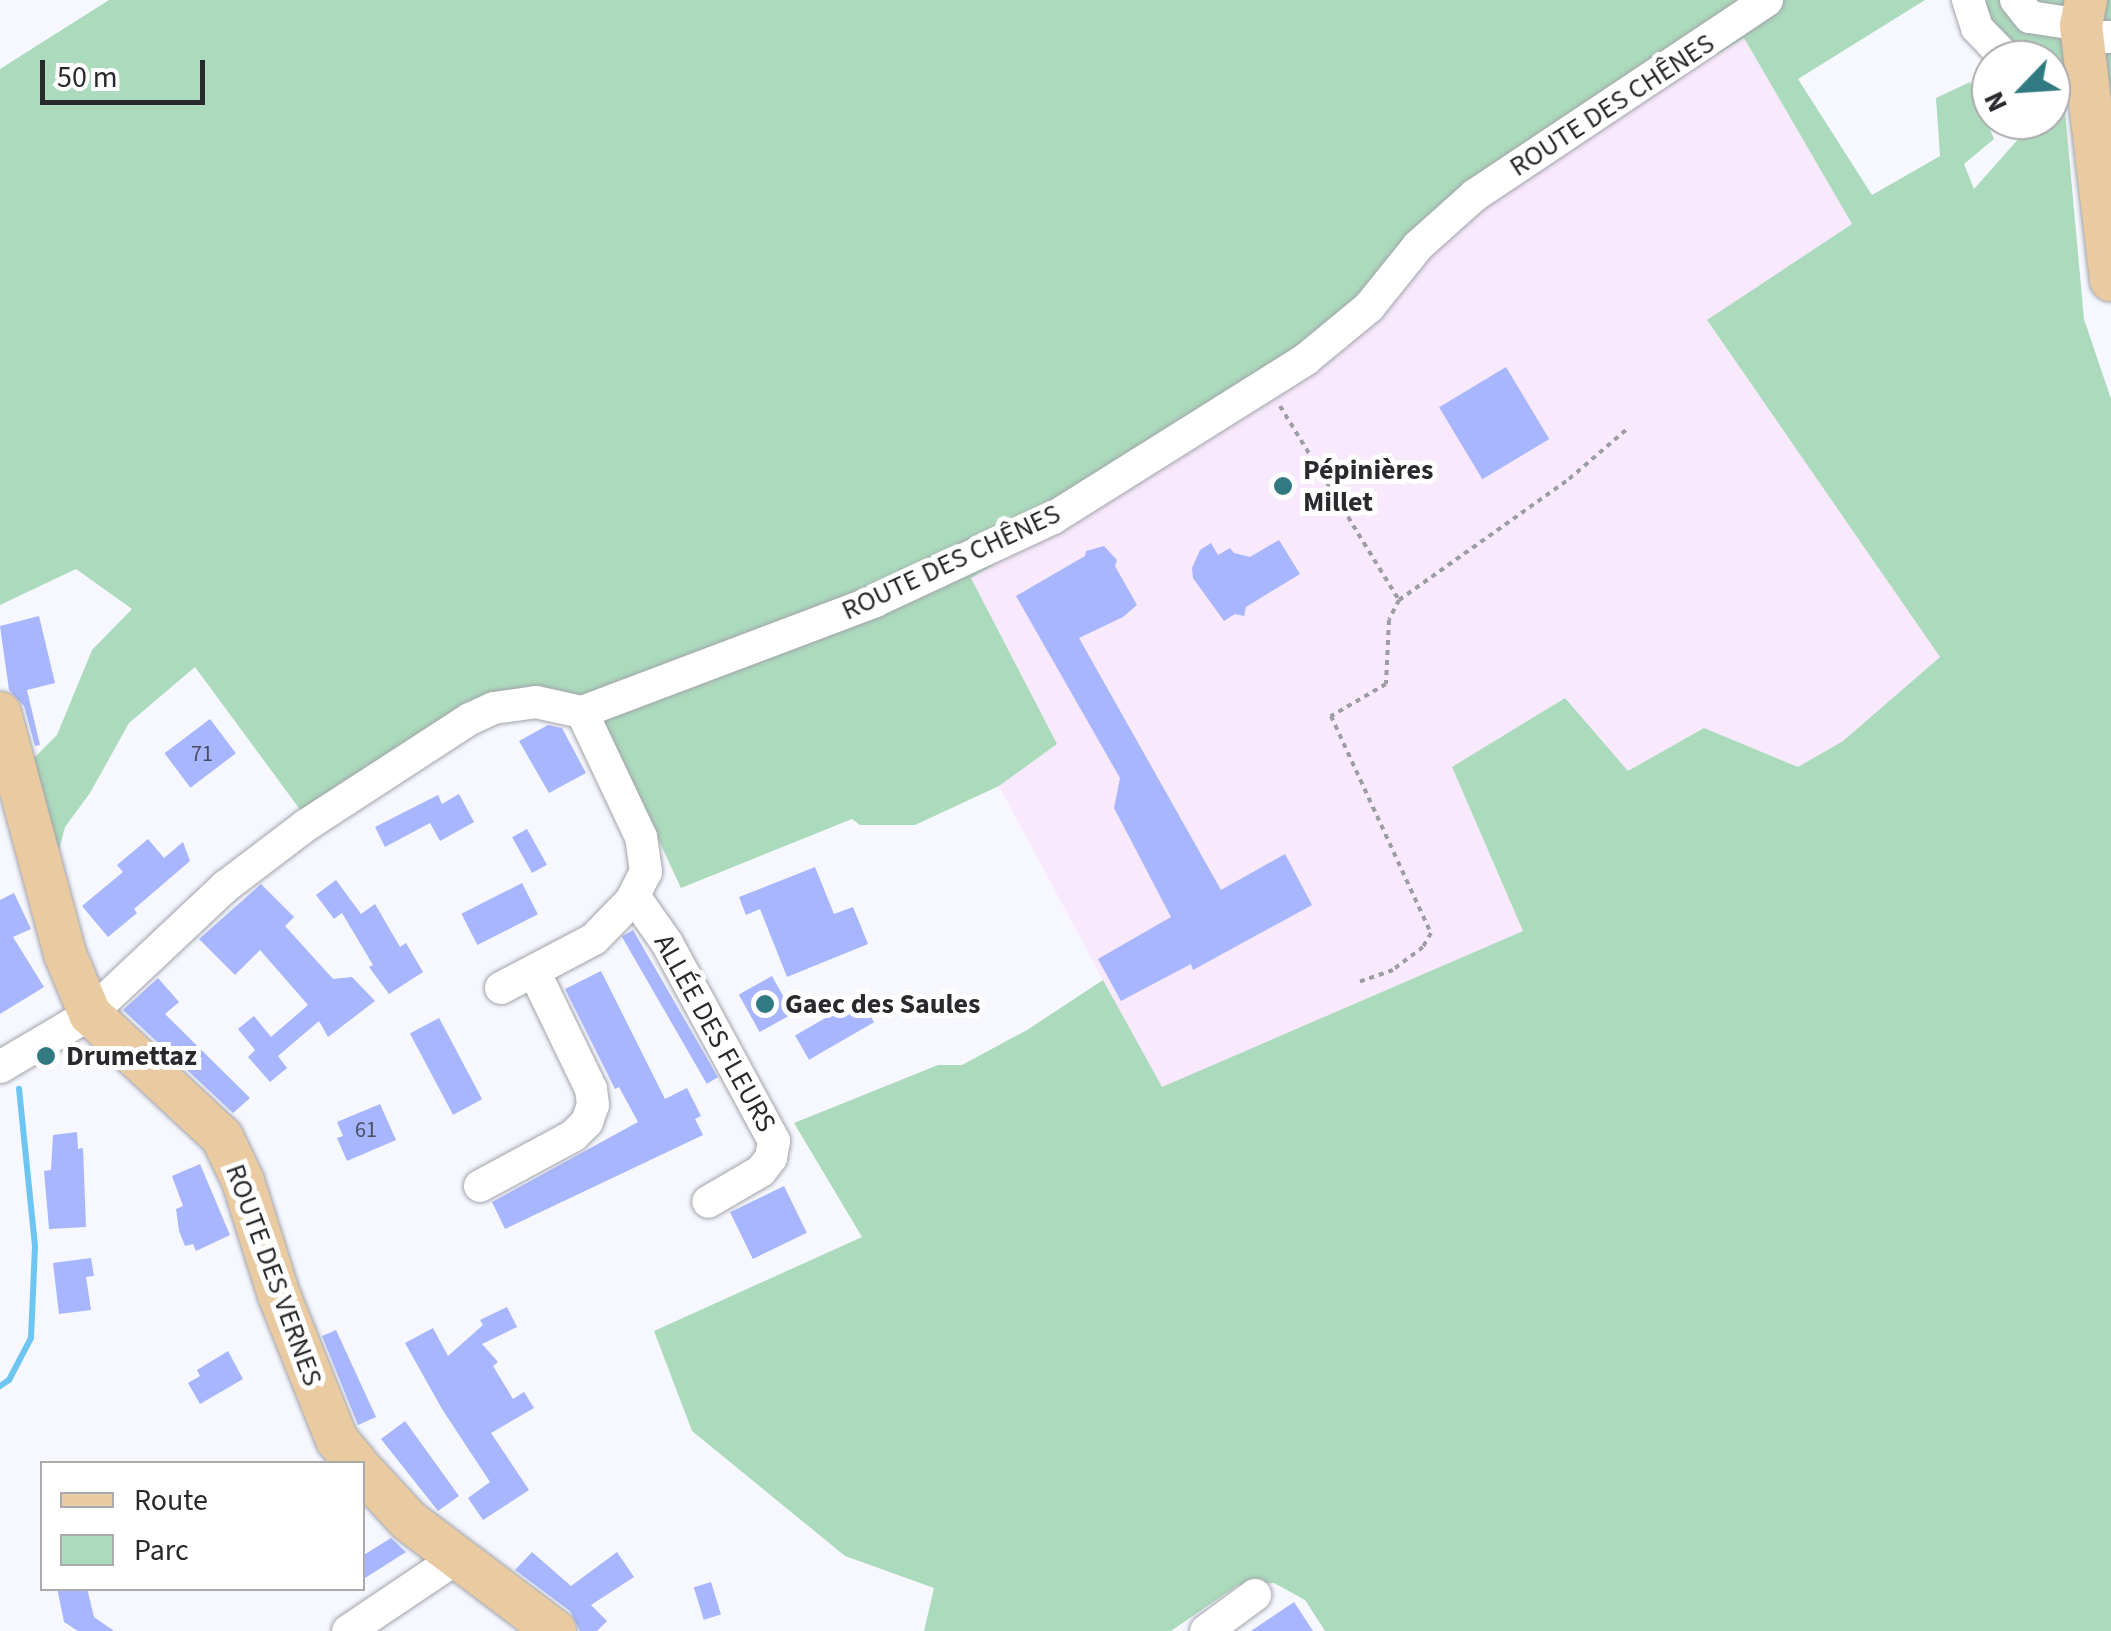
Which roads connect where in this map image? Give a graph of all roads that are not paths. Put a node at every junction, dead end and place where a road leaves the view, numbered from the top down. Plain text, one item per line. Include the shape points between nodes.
1 (1768, 0) edge
2 (1968, 0) edge
3 (2016, 0) edge
4 (2090, 12) edge
5 (1988, 40) edge
6 (2111, 158) edge
7 (2108, 262) edge
8 (582, 712) junction
9 (0, 713) edge
10 (12, 803) edge
11 (634, 896) junction
12 (534, 972) junction
13 (501, 988) dead end
14 (90, 1014) junction
15 (0, 1066) edge
16 (480, 1186) dead end
17 (708, 1202) dead end
18 (354, 1461) edge
19 (365, 1473) edge
20 (455, 1559) junction
21 (1255, 1595) dead end
22 (348, 1631) edge
23 (555, 1631) edge
24 (1206, 1631) edge

1 - 8 street, ROUTE DES CHÊNES via 1475,195 1418,246 1369,308 1268,385 1053,518 875,601
2 - 5 street
3 - 4 street via 2030,17
4 - 7 main road
6 - 7 main road
8 - 11 street via 642,837 646,872
8 - 14 street via 536,702 470,719 226,886
9 - 10 main road
10 - 14 main road
11 - 12 street via 594,939
11 - 17 street, ALLÉE DES FLEURS via 774,1141 762,1171
12 - 13 street
12 - 16 street via 591,1088 588,1122
14 - 15 street
14 - 18 main road, ROUTE DES VERNES via 222,1137 337,1440
19 - 20 main road
20 - 22 street
20 - 23 main road
21 - 24 street

